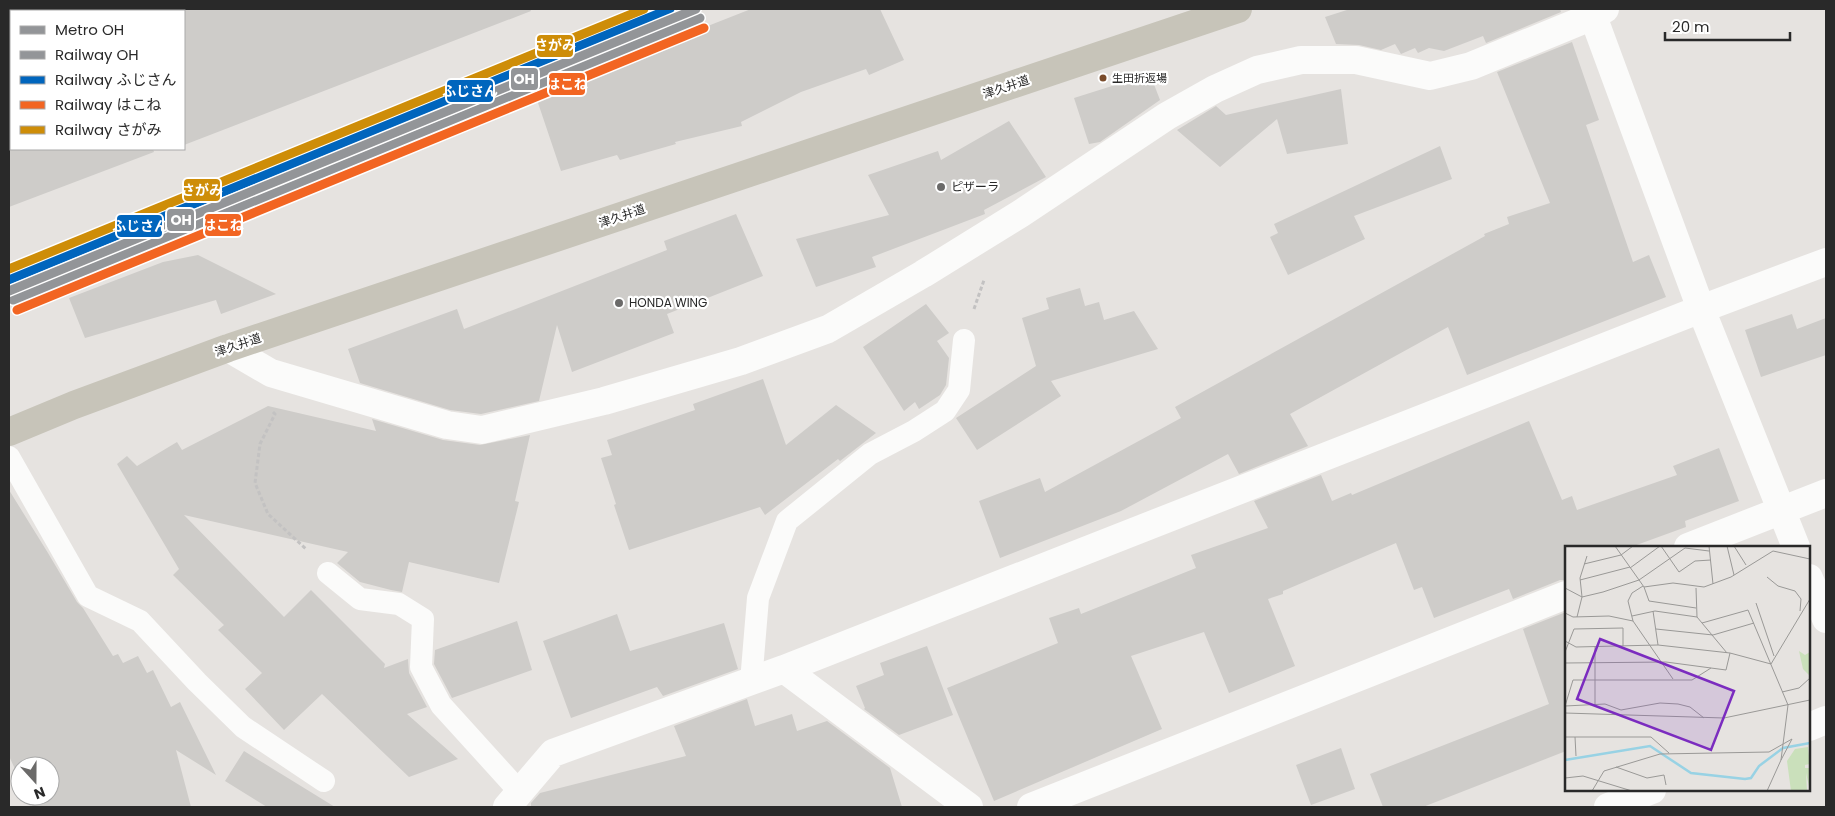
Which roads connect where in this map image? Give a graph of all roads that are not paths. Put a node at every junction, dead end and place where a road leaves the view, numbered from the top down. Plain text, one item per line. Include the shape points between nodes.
1 (1238, 9) edge
2 (1599, 12) edge
3 (1826, 262) edge
4 (1701, 309) junction
5 (964, 340) dead end
6 (228, 348) junction
7 (9, 432) edge
8 (9, 457) edge
9 (1826, 493) edge
10 (1780, 511) junction
11 (1691, 546) edge
12 (1796, 546) edge
13 (328, 572) road end
14 (1810, 580) edge
15 (1565, 595) edge
16 (1826, 620) edge
17 (784, 670) junction
18 (751, 682) junction
19 (1826, 720) edge
20 (1810, 727) edge
21 (324, 781) dead end
22 (1649, 791) edge
23 (513, 799) edge
24 (969, 807) edge
25 (1032, 807) edge
26 (1608, 807) edge

1 - 6 main road, 津久井道
2 - 4 street
2 - 6 street via 1471,66 1430,76 1356,60 1301,60 1257,70 1167,116 1020,214 828,329 741,360 604,401 482,430 447,425 271,373
3 - 4 street
4 - 10 street
4 - 17 street
5 - 18 lane via 959,390 945,411 870,454 786,521 758,598
6 - 7 main road, 津久井道
8 - 21 lane via 88,596 140,621 243,727
9 - 10 street
10 - 11 street
10 - 12 street
13 - 23 lane via 360,599 399,604 423,619 421,667 441,705
14 - 16 street
15 - 25 street
17 - 18 street
17 - 24 street
18 - 23 street via 553,753
19 - 20 street
22 - 26 street

